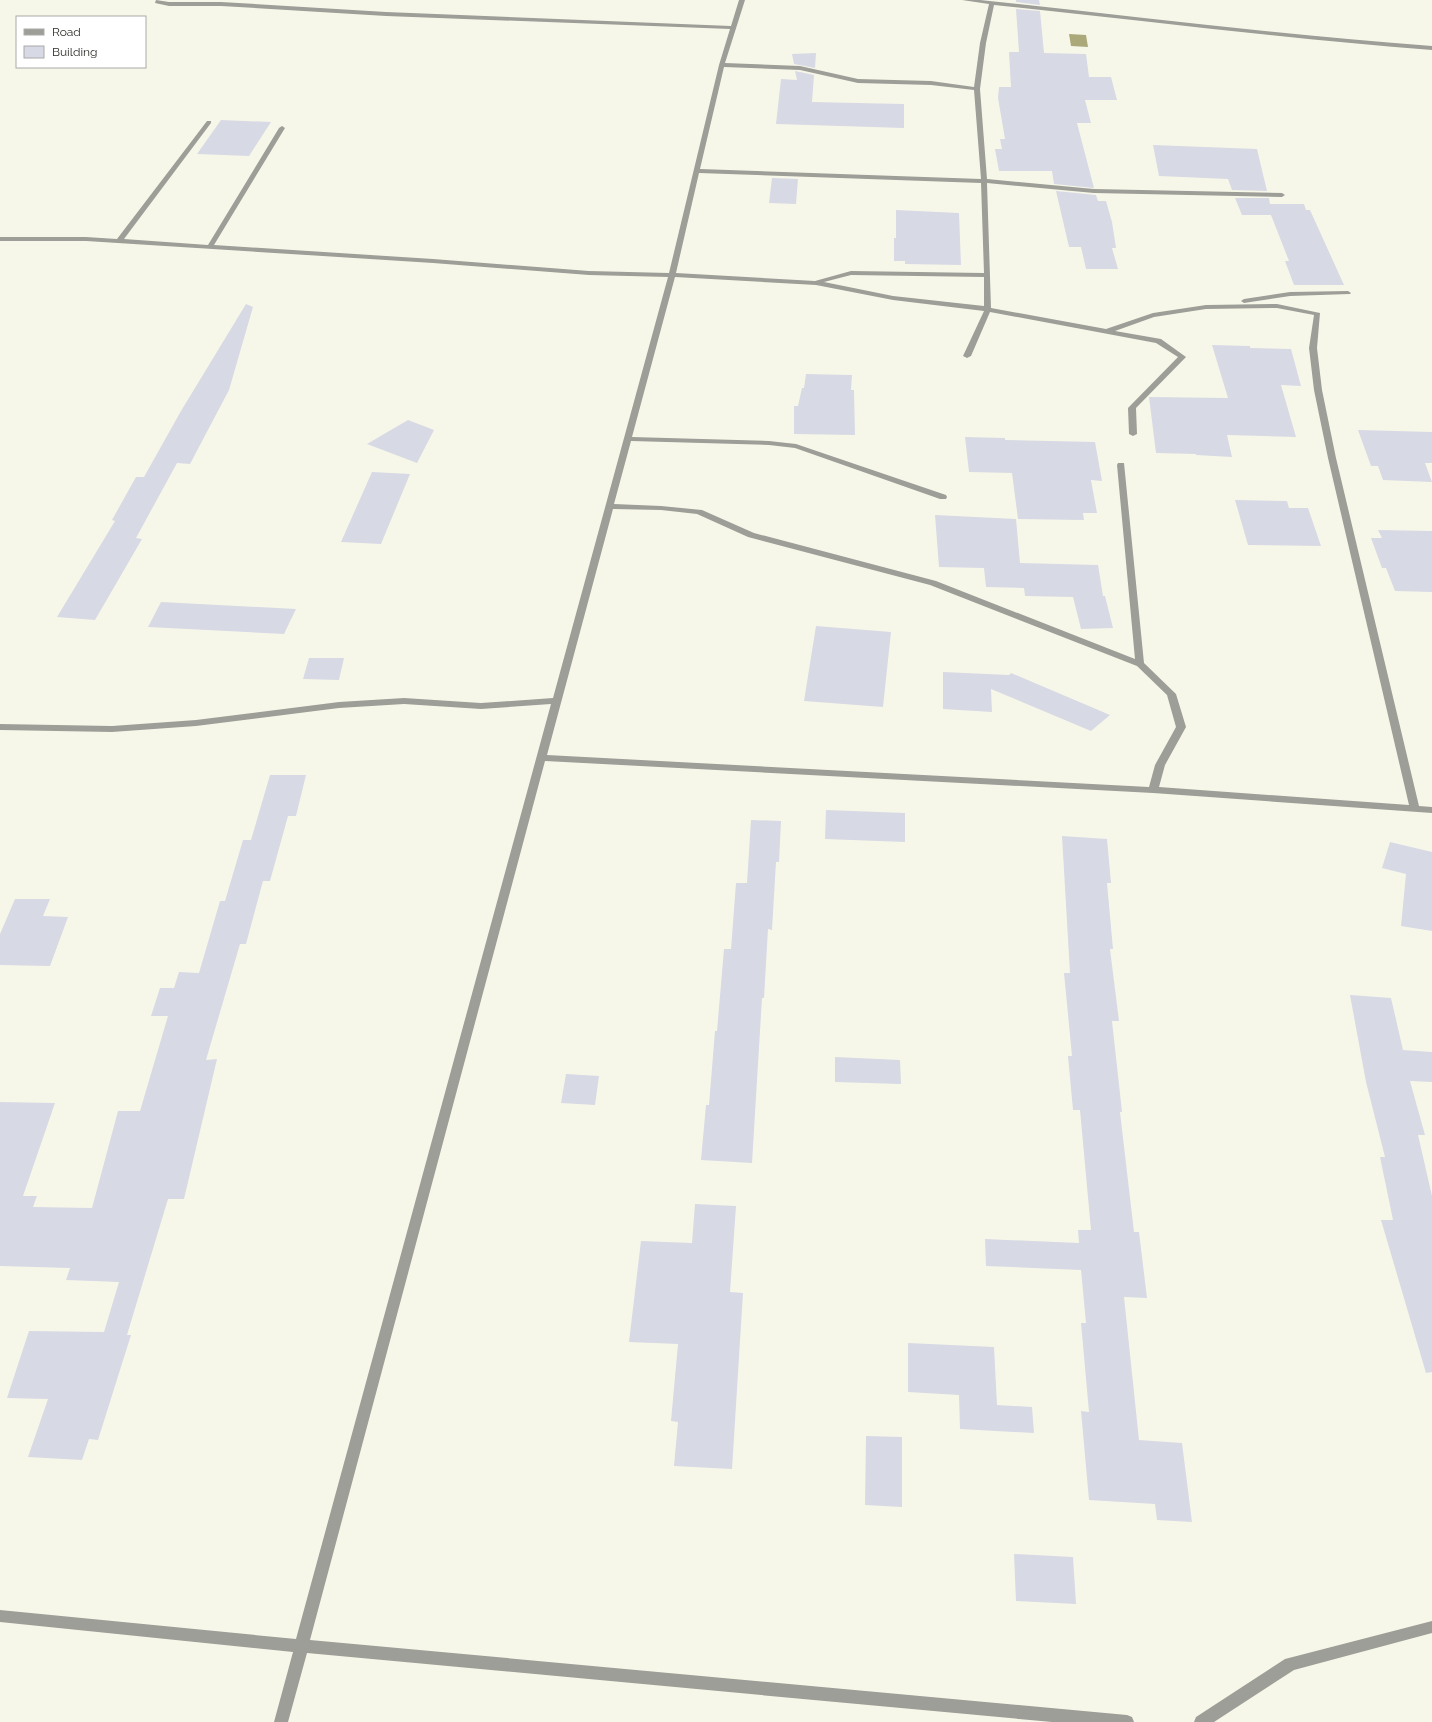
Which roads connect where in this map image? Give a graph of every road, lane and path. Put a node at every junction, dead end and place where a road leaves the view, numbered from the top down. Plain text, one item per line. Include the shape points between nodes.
1 (159, 0) edge
2 (742, 0) edge
3 (965, 0) edge
4 (992, 3) junction
5 (734, 28) junction
6 (1432, 48) edge
7 (722, 65) junction
8 (977, 89) junction
9 (209, 122) dead end
10 (282, 128) dead end
11 (696, 171) junction
12 (984, 181) junction
13 (1282, 195) dead end
14 (0, 239) edge
15 (119, 241) junction
16 (210, 247) junction
17 (672, 275) junction
18 (987, 275) junction
19 (816, 283) junction
20 (1348, 293) dead end
21 (1206, 307) junction
22 (988, 309) junction
23 (1107, 331) junction
24 (967, 356) dead end
25 (1134, 434) dead end
26 (628, 439) junction
27 (1121, 465) dead end
28 (943, 497) dead end
29 (610, 506) junction
30 (1140, 664) junction
31 (556, 701) junction
32 (0, 727) edge
33 (542, 758) junction
34 (1153, 790) junction
35 (1415, 809) junction
36 (1432, 810) edge
37 (0, 1616) edge
38 (1432, 1627) edge
39 (302, 1646) junction
40 (281, 1722) edge
41 (1127, 1722) edge
42 (1201, 1722) edge

1 - 5 street via 156,2
2 - 5 street
3 - 4 street
4 - 6 street via 1326,40
4 - 8 street
5 - 7 street
7 - 8 street via 800,68 858,81 931,83
7 - 11 street
8 - 12 street
9 - 15 street
10 - 16 street
11 - 12 street
11 - 17 street
12 - 13 street via 1094,191
12 - 18 street
14 - 15 street
15 - 16 street
16 - 17 street via 589,273
17 - 19 street
17 - 26 street
18 - 19 street via 851,273
18 - 22 street
19 - 22 street via 893,298
20 - 21 street via 1290,294
21 - 23 street via 1153,315
21 - 35 street via 1277,306 1318,314 1313,348 1318,390
22 - 23 street
22 - 24 street
23 - 25 street via 1158,341 1182,357 1132,408
26 - 28 street via 768,442 796,446
26 - 29 street
27 - 30 street
29 - 30 street via 699,512 752,535 933,583
29 - 31 street
30 - 34 street via 1170,694 1181,727 1160,765
31 - 32 street via 480,706 404,701 339,705 196,723 112,729
31 - 33 street
33 - 34 street
33 - 39 street
34 - 35 street
35 - 36 street
37 - 39 street
38 - 42 street via 1290,1664
39 - 40 street
39 - 41 street

